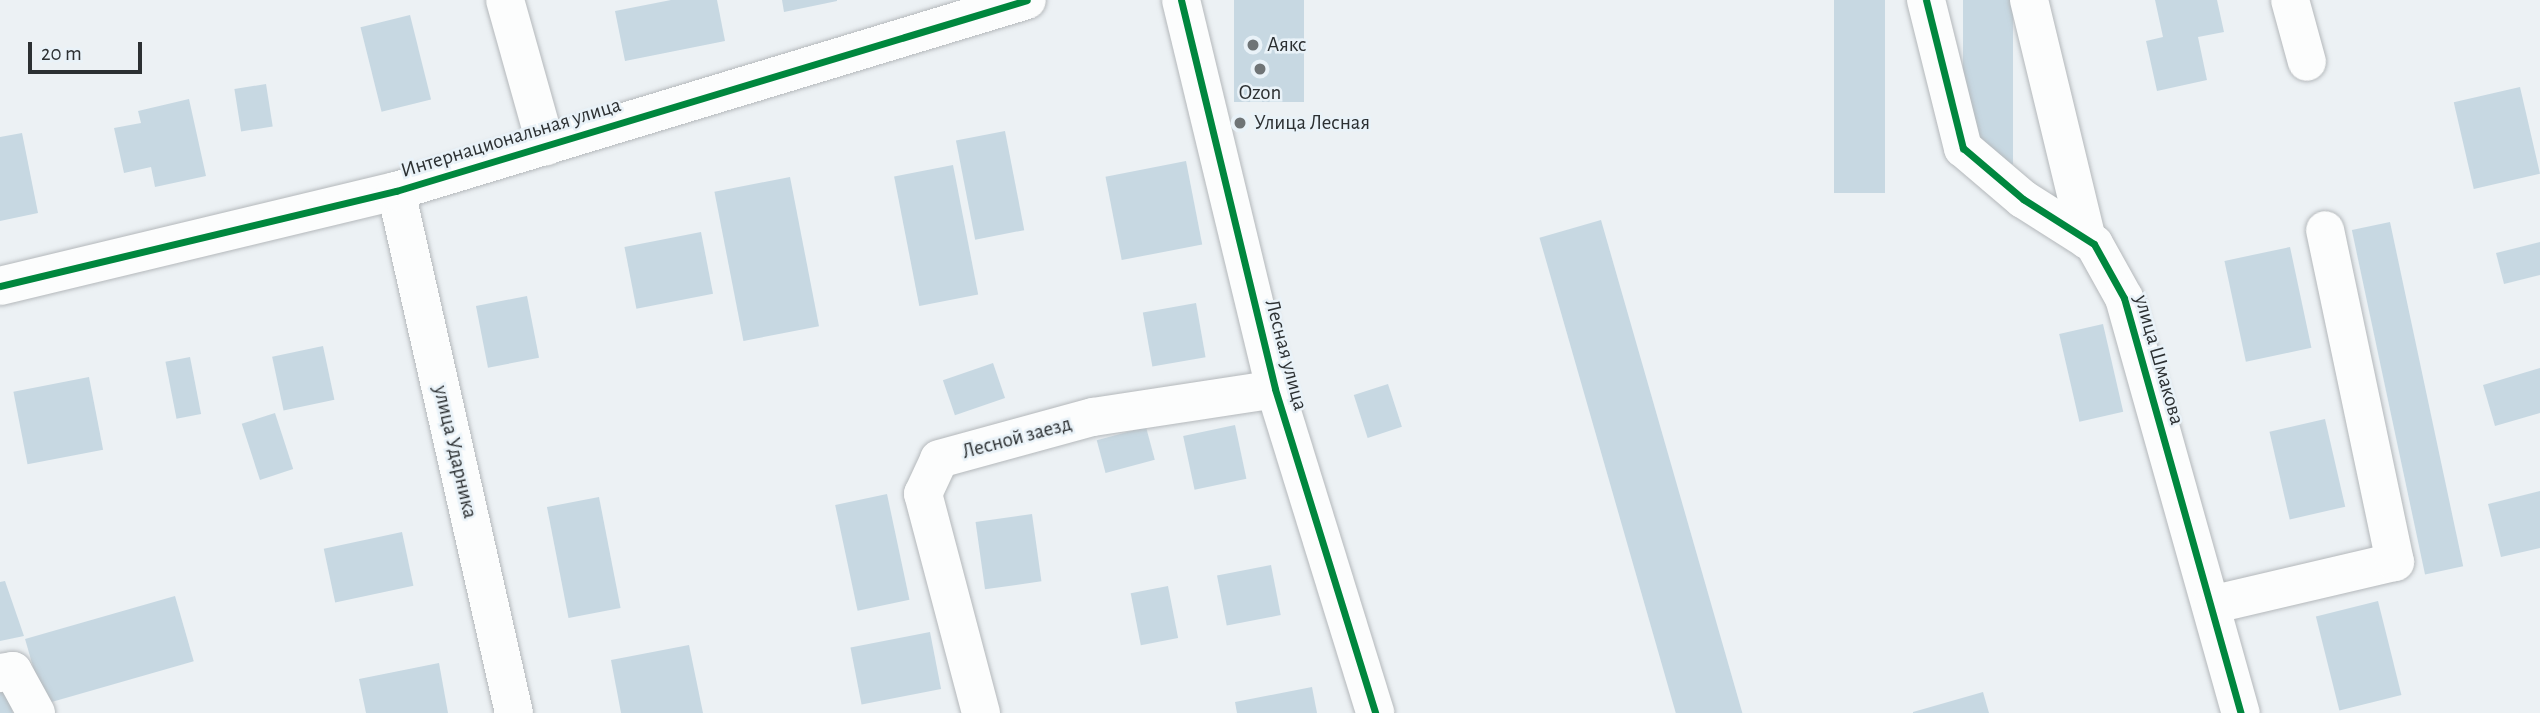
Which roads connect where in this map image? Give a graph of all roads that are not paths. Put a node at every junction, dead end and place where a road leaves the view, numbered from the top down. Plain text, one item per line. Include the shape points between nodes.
1 (505, 0) edge
2 (1027, 0) edge
3 (1181, 0) edge
4 (1926, 0) edge
5 (2029, 0) edge
6 (2290, 0) edge
7 (2307, 62) dead end
8 (546, 146) junction
9 (396, 191) junction
10 (2325, 230) dead end
11 (2087, 240) junction
12 (0, 286) edge
13 (1275, 389) junction
14 (2210, 605) junction
15 (0, 673) edge
16 (36, 713) edge
17 (514, 713) edge
18 (981, 713) edge
19 (1375, 713) edge
20 (2241, 713) edge

1 - 8 street
2 - 8 street, Интернациональная улица
3 - 13 street, Лесная улица
4 - 11 street, улица Шмакова via 1963,148 2023,198
5 - 11 street
6 - 7 street
8 - 9 street, Интернациональная улица
9 - 12 street, Интернациональная улица
9 - 17 street, улица Ударника
10 - 14 street via 2395,562
11 - 14 street, улица Шмакова via 2124,298
13 - 18 street, Лесной заезд via 1093,417 939,459 923,494
13 - 19 street, Лесная улица
14 - 20 street, улица Шмакова
15 - 16 street via 13,671

